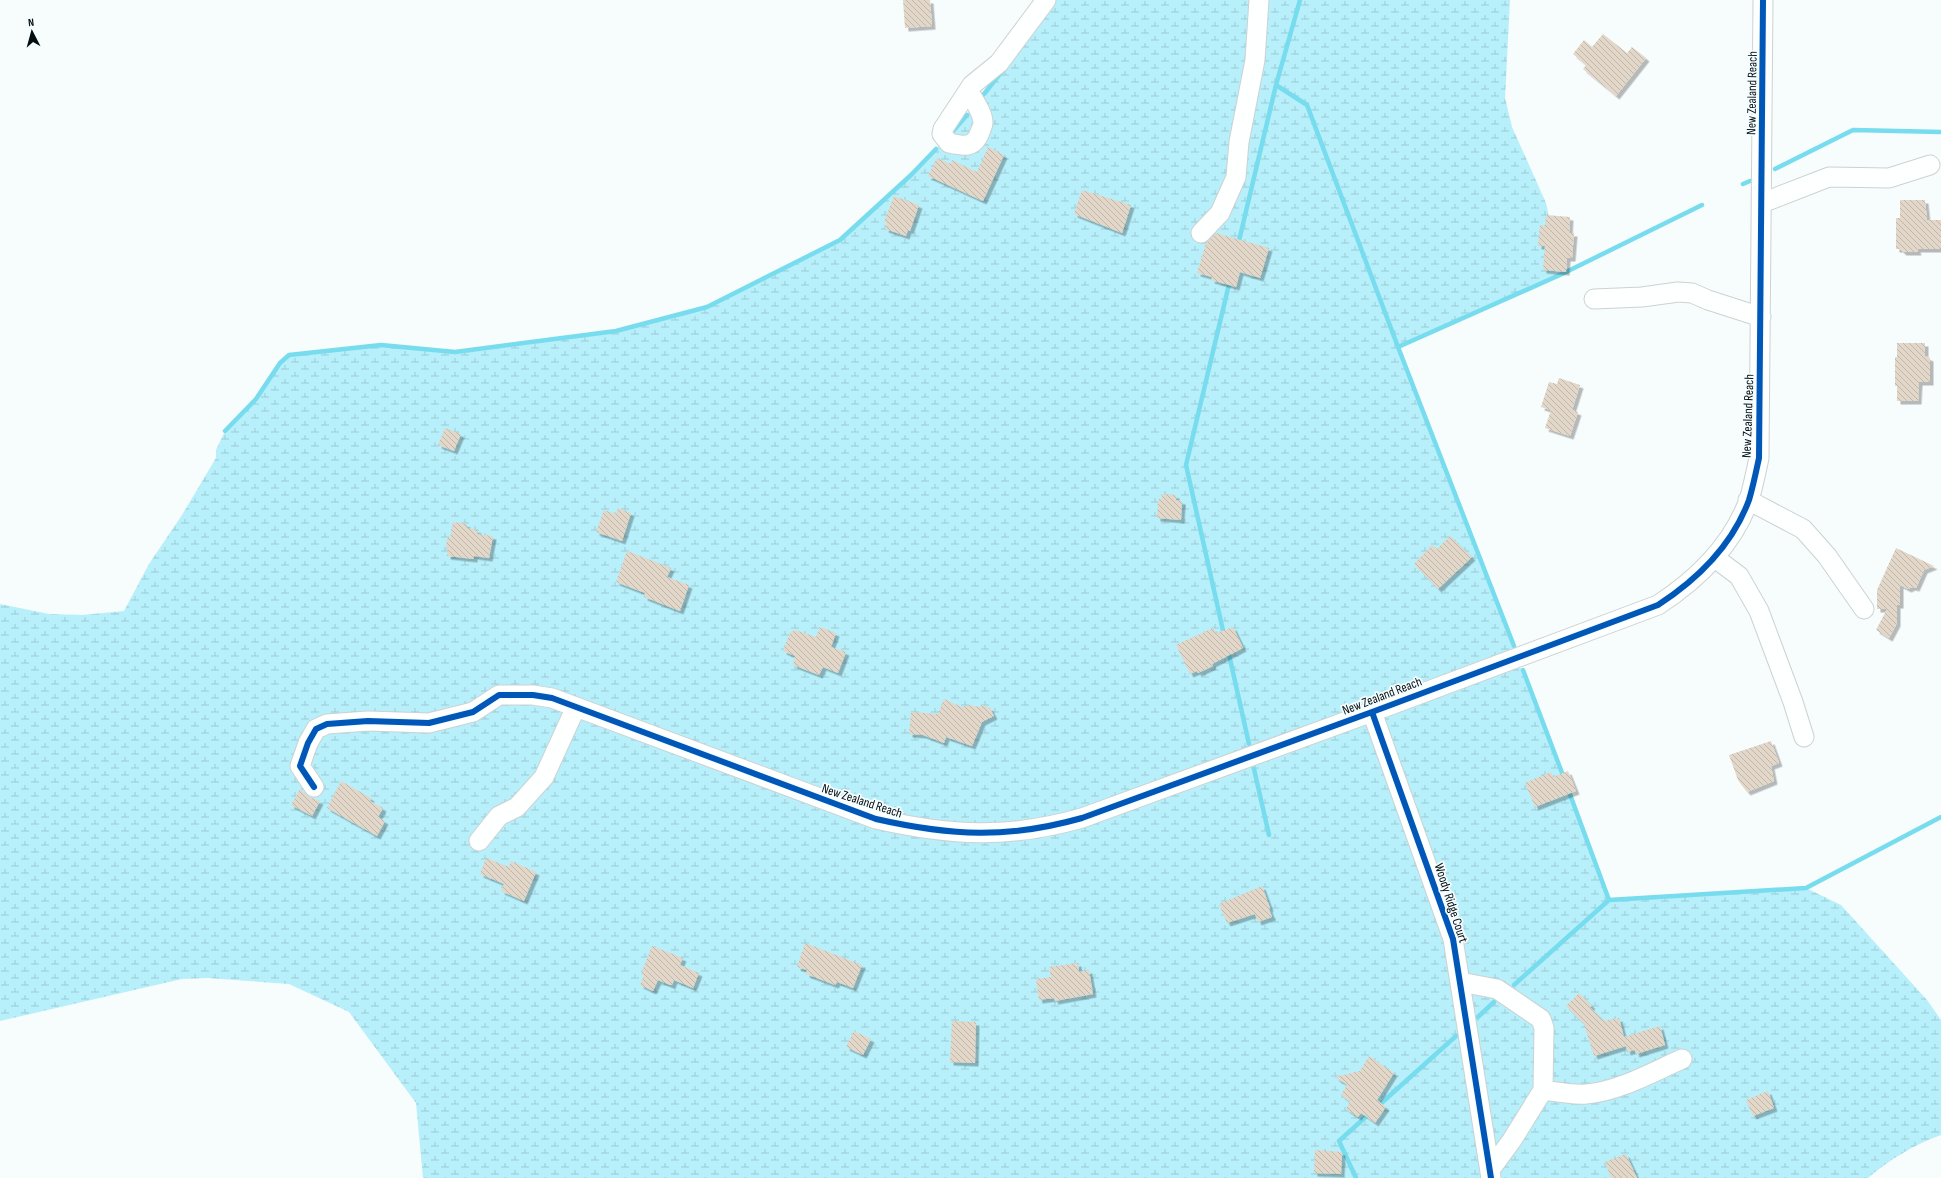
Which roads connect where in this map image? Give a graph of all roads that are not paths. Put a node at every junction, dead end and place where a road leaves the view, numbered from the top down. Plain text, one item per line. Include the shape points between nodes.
1 (1046, 0) edge
2 (1259, 0) edge
3 (1763, 0) edge
4 (968, 91) dead end
5 (1930, 164) dead end
6 (1762, 203) junction
7 (1201, 232) dead end
8 (1594, 299) dead end
9 (1761, 317) junction
10 (1748, 500) junction
11 (1715, 558) junction
12 (1864, 609) dead end
13 (576, 707) junction
14 (1372, 712) junction
15 (1804, 737) dead end
16 (314, 787) dead end
17 (479, 841) dead end
18 (1460, 982) junction
19 (1682, 1059) dead end
20 (1543, 1090) junction
21 (1491, 1174) edge

1 - 4 street via 999,63
2 - 7 street via 1255,60 1239,142 1236,177 1220,213
3 - 6 street, New Zealand Reach
5 - 6 street via 1889,178 1830,178
6 - 9 street, New Zealand Reach
8 - 9 street via 1642,297 1671,292 1692,293
9 - 10 street, New Zealand Reach via 1760,445
10 - 11 street, New Zealand Reach via 1729,539
10 - 12 street via 1803,529 1827,556
11 - 14 street, New Zealand Reach via 1692,581 1658,605
11 - 15 street via 1739,576 1759,611 1794,702
13 - 14 street, New Zealand Reach via 870,817 916,828 963,834 1022,832 1082,818
13 - 16 street, New Zealand Reach via 552,698 533,695 499,695 473,712 429,723 368,721 327,724 316,729 300,766
13 - 17 street via 544,777 517,807 498,816
14 - 18 street, Woody Ridge Court via 1447,918
18 - 20 street via 1497,989 1541,1019 1544,1028
18 - 21 street, Woody Ridge Court
19 - 20 street via 1599,1092 1564,1093
20 - 21 street

